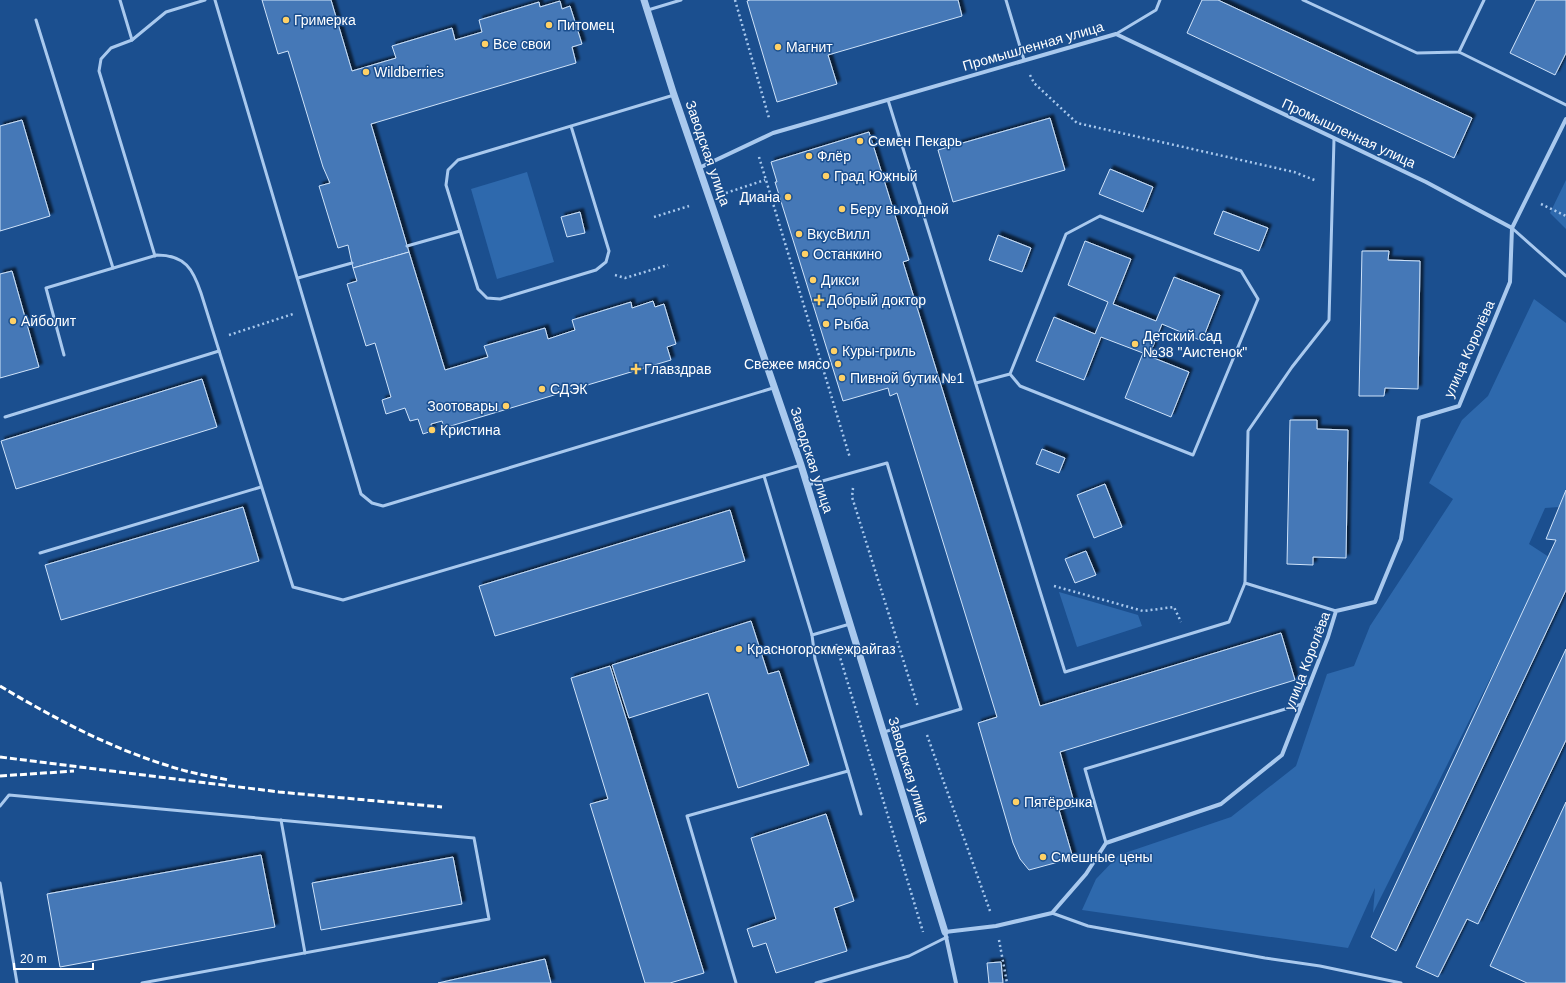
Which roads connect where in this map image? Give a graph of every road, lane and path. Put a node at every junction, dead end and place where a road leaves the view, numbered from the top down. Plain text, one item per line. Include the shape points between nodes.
1 (120, 0) edge
2 (205, 0) edge
3 (215, 0) edge
4 (644, 0) edge
5 (681, 0) edge
6 (1006, 0) edge
7 (1160, 0) edge
8 (1303, 0) edge
9 (1484, 0) edge
10 (647, 10) junction
11 (36, 20) dead end
12 (1116, 34) junction
13 (132, 40) junction
14 (1459, 52) junction
15 (1024, 60) junction
16 (674, 95) junction
17 (888, 100) junction
18 (1566, 105) edge
19 (1566, 119) edge
20 (571, 126) junction
21 (1334, 139) junction
22 (699, 168) junction
23 (765, 180) dead end
24 (1333, 186) junction
25 (725, 194) dead end
26 (1527, 198) junction
27 (689, 206) dead end
28 (1566, 216) edge
29 (654, 217) dead end
30 (1512, 228) junction
31 (460, 231) junction
32 (407, 246) dead end
33 (156, 256) junction
34 (352, 263) dead end
35 (668, 265) dead end
36 (113, 268) junction
37 (596, 270) junction
38 (1566, 276) edge
39 (298, 278) junction
40 (307, 309) junction
41 (216, 339) junction
42 (219, 352) junction
43 (64, 355) dead end
44 (1010, 374) junction
45 (976, 384) junction
46 (775, 387) junction
47 (5, 417) dead end
48 (801, 465) junction
49 (764, 476) junction
50 (808, 485) junction
51 (261, 487) junction
52 (40, 554) dead end
53 (1036, 581) junction
54 (1245, 583) junction
55 (1336, 611) junction
56 (851, 624) junction
57 (812, 635) junction
58 (1187, 635) junction
59 (813, 647) junction
60 (1302, 704) junction
61 (884, 732) junction
62 (848, 770) junction
63 (0, 806) edge
64 (861, 814) dead end
65 (281, 820) junction
66 (1106, 843) junction
67 (0, 883) edge
68 (1052, 913) junction
69 (996, 926) junction
70 (946, 935) junction
71 (928, 947) junction
72 (305, 953) junction
73 (17, 983) edge
74 (142, 983) edge
75 (736, 983) edge
76 (816, 983) edge
77 (956, 983) edge
78 (1007, 983) edge
79 (1401, 983) edge

1 - 13 lane
2 - 13 lane via 166,12
3 - 39 lane
4 - 10 street, Заводская улица
5 - 10 lane
6 - 15 lane
7 - 12 lane via 1156,10
8 - 14 lane via 1417,54
9 - 14 lane
10 - 16 street, Заводская улица
11 - 36 lane
12 - 15 street, Промышленная улица
12 - 21 street, Промышленная улица
13 - 33 lane via 111,48 101,59 99,71
14 - 18 lane
15 - 17 street, Промышленная улица
15 - 24 path via 1034,83 1077,123 1294,172
16 - 20 lane
16 - 22 street, Заводская улица
17 - 22 street, Промышленная улица via 773,133
17 - 45 lane
19 - 26 street, улица Королёва
20 - 31 lane via 458,160 448,170 446,185
20 - 37 lane via 609,251 606,262
21 - 24 lane
21 - 30 street, Промышленная улица via 1426,182
22 - 46 street, Заводская улица
23 - 25 path
24 - 54 lane via 1329,320 1248,431
26 - 28 path
26 - 30 street, улица Королёва
27 - 29 path
30 - 38 lane
30 - 55 street, улица Королёва via 1510,282 1459,406 1420,418 1401,538 1374,602
31 - 32 lane
31 - 37 lane via 478,289 487,298 500,299
33 - 36 lane
33 - 41 lane via 168,255 178,258 194,272
34 - 39 lane
35 - 37 path via 625,278
36 - 43 lane via 46,288
39 - 40 lane
40 - 41 path
40 - 46 lane via 361,494 383,506
41 - 42 lane
42 - 47 lane
42 - 51 lane
44 - 44 lane via 1020,386 1193,455 1258,299 1241,271 1100,216 1066,234
44 - 45 lane
45 - 53 lane
46 - 48 street, Заводская улица
48 - 49 lane
48 - 50 street, Заводская улица
49 - 51 lane via 343,600 293,587
49 - 57 lane
50 - 56 street, Заводская улица
50 - 61 lane via 887,463 962,709
51 - 52 lane
53 - 58 path via 1143,612 1174,607
53 - 58 lane via 1065,672
54 - 55 lane
54 - 58 lane via 1229,622
55 - 60 street, улица Королёва
56 - 57 lane
56 - 61 street, Заводская улица
57 - 59 lane
59 - 62 lane
59 - 71 path via 835,641
60 - 66 street, улица Королёва via 1282,755 1221,804
60 - 66 lane via 1085,769
61 - 70 street, Заводская улица
62 - 64 lane
62 - 75 lane via 687,816
63 - 65 lane via 9,795
65 - 72 lane
65 - 72 lane via 474,838 489,919
66 - 68 street via 1086,874
67 - 73 lane
68 - 69 street
68 - 79 lane via 1088,926 1320,966
69 - 70 street
69 - 78 path
70 - 71 lane
70 - 77 street
71 - 76 lane via 909,956
72 - 74 lane

